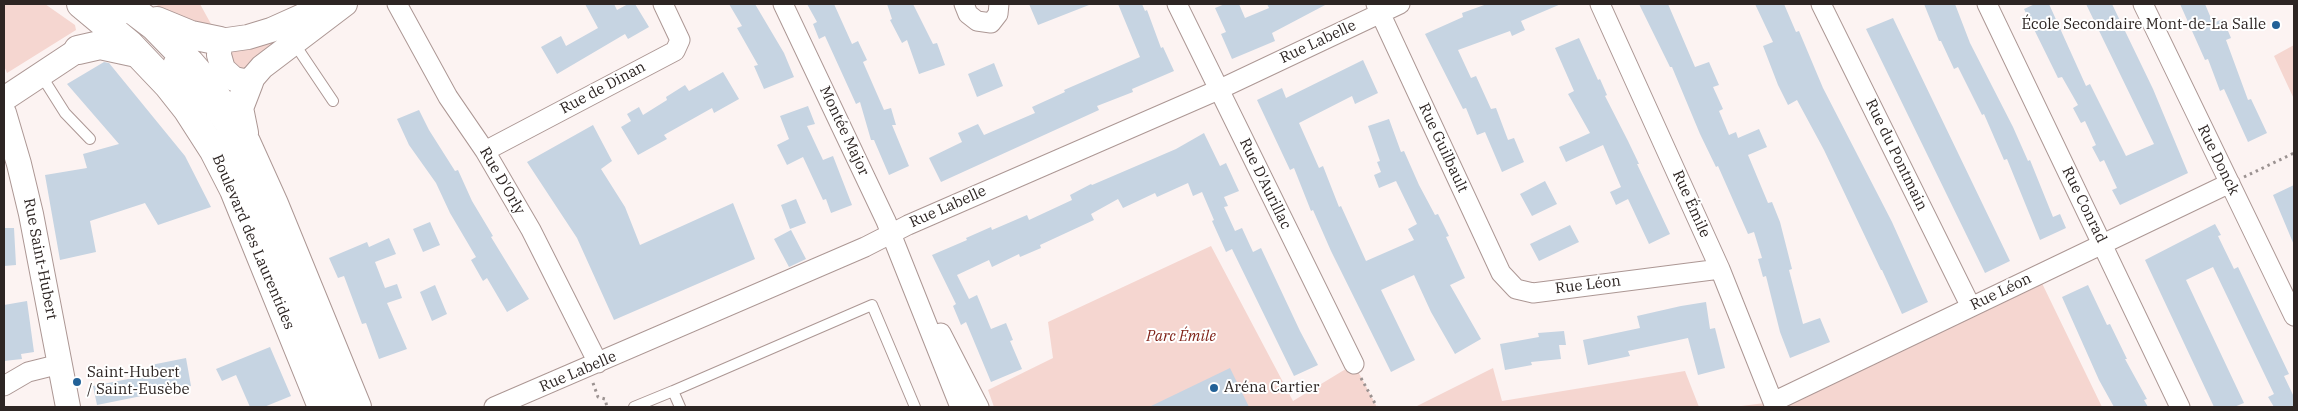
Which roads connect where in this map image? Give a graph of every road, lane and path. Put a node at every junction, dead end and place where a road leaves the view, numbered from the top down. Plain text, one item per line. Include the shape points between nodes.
1 (329, 4) edge
2 (345, 4) edge
3 (397, 4) edge
4 (663, 4) edge
5 (782, 4) edge
6 (964, 4) edge
7 (1000, 4) edge
8 (1177, 4) edge
9 (1400, 4) edge
10 (1600, 4) edge
11 (1821, 4) edge
12 (1987, 4) edge
13 (2143, 4) edge
14 (91, 6) edge
15 (1378, 8) edge
16 (131, 14) edge
17 (220, 41) junction
18 (294, 44) junction
19 (78, 50) joint
20 (150, 53) junction
21 (41, 74) junction
22 (249, 82) junction
23 (1218, 90) junction
24 (4, 99) edge
25 (333, 101) dead end
26 (4, 113) edge
27 (90, 139) dead end
28 (246, 142) junction
29 (485, 151) junction
30 (2294, 153) edge
31 (2230, 183) junction
32 (892, 234) junction
33 (2102, 244) junction
34 (902, 259) junction
35 (1720, 268) junction
36 (1516, 289) joint
37 (1972, 306) junction
38 (2294, 316) edge
39 (598, 363) junction
40 (60, 364) junction
41 (1354, 364) joint
42 (592, 383) dead end
43 (4, 386) edge
44 (673, 391) junction
45 (353, 403) edge
46 (1774, 404) edge
47 (68, 407) edge
48 (322, 407) edge
49 (494, 407) edge
50 (607, 407) edge
51 (634, 407) edge
52 (680, 407) edge
53 (915, 407) edge
54 (960, 407) edge
55 (979, 407) edge
56 (1377, 407) edge
57 (2180, 407) edge

1 - 17 street via 271,30
2 - 18 street
3 - 29 street, Rue D'Orly via 448,97
4 - 29 street, Rue de Dinan via 680,40 675,51
5 - 32 street, Montée Major
6 - 7 street via 968,14 977,21 991,23
8 - 23 street, Rue D'Aurillac
9 - 15 street, Rue Labelle
10 - 35 street, Rue Émile
11 - 37 street, Rue du Pontmain
12 - 33 street, Rue Conrad
13 - 31 street, Rue Donck
14 - 16 lane, Boulevard des Laurentides
14 - 20 main road, Boulevard des Laurentides
15 - 23 street, Rue Labelle
15 - 36 street, Rue Guilbault via 1501,273
16 - 17 main road via 191,35
16 - 28 main road, Boulevard des Laurentides via 172,44 209,85
17 - 22 street via 218,55 223,69 234,79
18 - 22 street via 262,67
18 - 25 lane
19 - 20 main road via 100,45
19 - 21 street
20 - 45 lane, Boulevard des Laurentides via 206,106 221,128
20 - 48 main road, Boulevard des Laurentides via 225,170
21 - 24 street
21 - 27 lane via 65,113
22 - 28 main road via 239,108
23 - 32 street, Rue Labelle
23 - 41 street, Rue D'Aurillac
26 - 40 street, Rue Saint-Hubert via 31,214
28 - 45 main road, Boulevard des Laurentides
29 - 39 street, Rue D'Orly via 530,230
30 - 31 path
31 - 33 street, Rue Léon
31 - 38 street, Rue Donck
32 - 34 street, Montée Major
32 - 39 street, Rue Labelle
33 - 37 street, Rue Léon
33 - 57 street, Rue Conrad
34 - 54 street, Montée Major
34 - 55 street, Montée Major
35 - 36 street, Rue Léon via 1533,292
35 - 46 street, Rue Émile
37 - 46 street, Rue Léon
39 - 49 street, Rue Labelle
40 - 43 street via 28,372
40 - 47 street, Rue Saint-Hubert
41 - 56 path
42 - 50 path via 598,397 605,399
44 - 51 lane
44 - 52 lane
44 - 53 lane via 872,305

